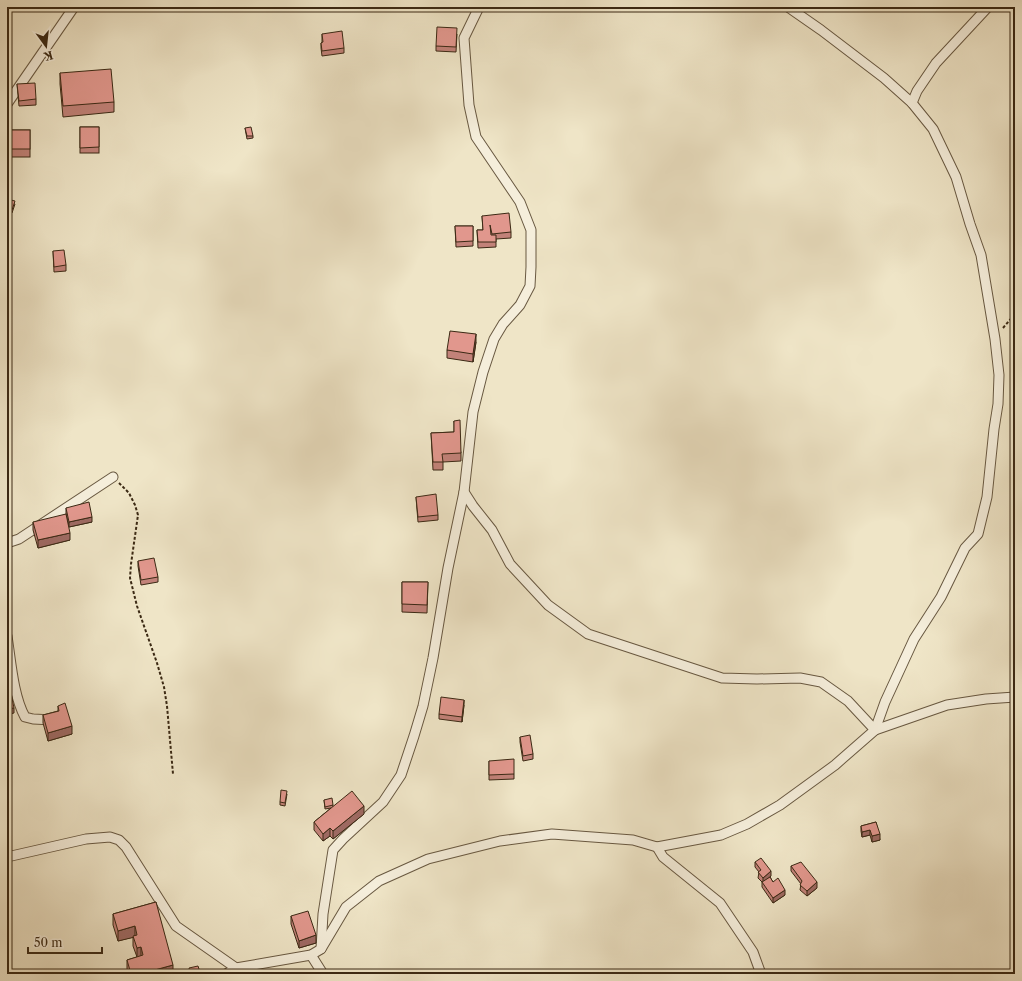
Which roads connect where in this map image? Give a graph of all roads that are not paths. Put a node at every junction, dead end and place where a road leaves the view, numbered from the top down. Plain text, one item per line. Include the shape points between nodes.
1 (74, 7) edge
2 (479, 7) edge
3 (788, 7) edge
4 (988, 7) edge
5 (912, 103) junction
6 (7, 104) edge
7 (114, 477) road end
8 (464, 492) junction
9 (7, 543) edge
10 (7, 636) edge
11 (1015, 697) edge
12 (53, 720) edge
13 (875, 730) junction
14 (657, 847) junction
15 (7, 857) edge
16 (321, 949) junction
17 (311, 955) junction
18 (236, 968) junction
19 (226, 974) edge
20 (323, 974) edge
21 (761, 974) edge

1 - 6 street
2 - 8 street via 464,38 469,105 476,137 520,202 531,230 531,267 530,286 520,305 494,339 483,372 474,412
3 - 5 street via 884,78
4 - 5 street via 936,63
5 - 13 street via 933,129 956,177 981,255 996,339 998,404 987,497 978,534 966,548 941,597 914,639
7 - 9 street via 19,539
8 - 13 street via 492,530 510,564 548,605 588,634 722,678 800,678 821,682 848,701
8 - 16 street via 423,706 414,736 401,775 383,802 333,850 323,914
10 - 12 street via 20,708 25,717
11 - 13 street via 947,705
13 - 14 street via 835,765 780,805 747,824 721,835
14 - 16 street via 633,840 552,834 500,841 428,860 379,881 346,907
14 - 21 street via 663,857 720,904 753,952
15 - 18 street via 86,839 110,837 119,840 126,846 176,926
16 - 17 street
17 - 18 street
17 - 20 street
18 - 19 street

